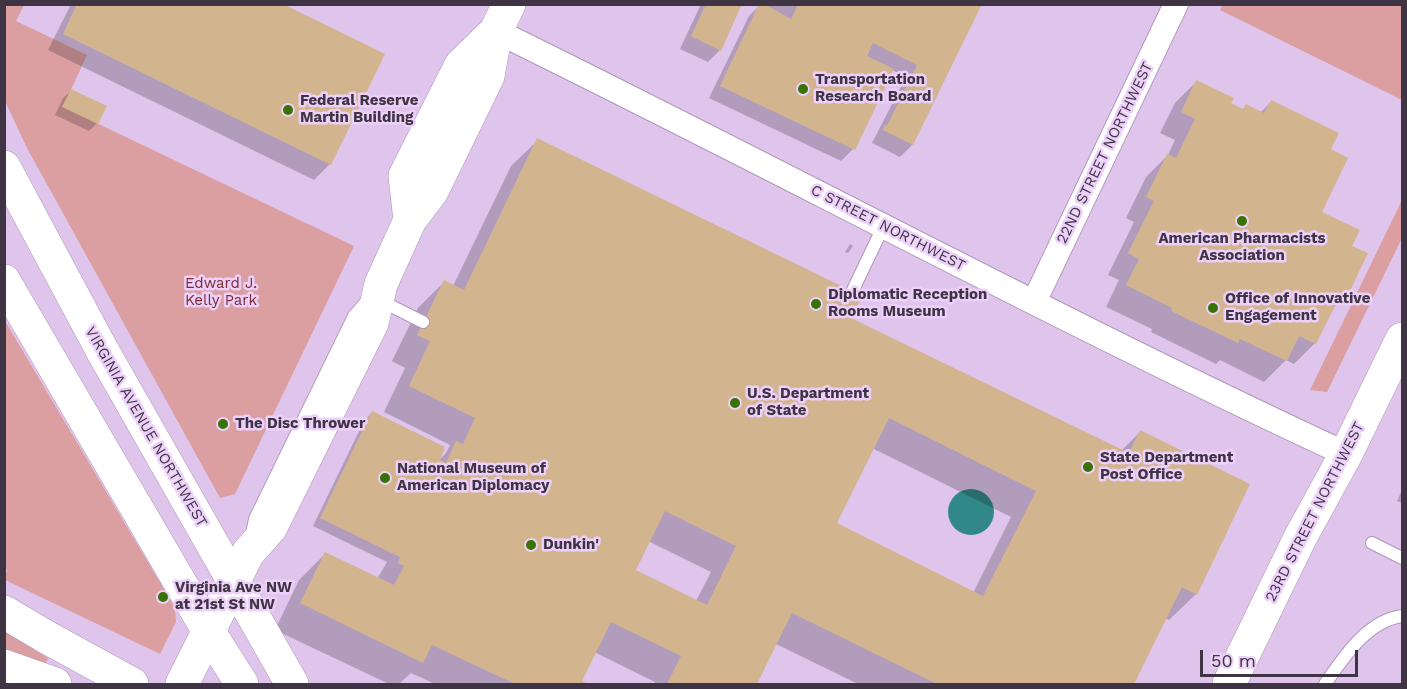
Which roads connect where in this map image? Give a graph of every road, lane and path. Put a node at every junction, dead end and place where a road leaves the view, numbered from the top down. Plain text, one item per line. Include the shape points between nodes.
1 (1176, 4) edge
2 (503, 18) edge
3 (4, 167) edge
4 (884, 225) junction
5 (4, 281) edge
6 (379, 292) junction
7 (852, 292) dead end
8 (1034, 302) junction
9 (423, 322) dead end
10 (1402, 339) edge
11 (1346, 454) junction
12 (1372, 543) dead end
13 (1402, 558) edge
14 (233, 583) junction
15 (4, 612) edge
16 (1402, 616) edge
17 (209, 632) junction
18 (4, 666) edge
19 (55, 684) edge
20 (132, 684) edge
21 (182, 684) edge
22 (242, 684) edge
23 (292, 684) edge
24 (1229, 684) edge
25 (1325, 684) edge

1 - 8 street, 22ND STREET NORTHWEST
2 - 4 street, C STREET NORTHWEST via 691,127
2 - 6 main road via 488,76 432,191 410,220
3 - 14 main road, VIRGINIA AVENUE NORTHWEST
4 - 7 lane
4 - 8 street, C STREET NORTHWEST
5 - 17 main road
6 - 9 lane
6 - 14 main road via 372,323 271,527 249,553
8 - 11 street, C STREET NORTHWEST
10 - 11 main road, 23RD STREET NORTHWEST
11 - 24 main road, 23RD STREET NORTHWEST
12 - 13 lane
14 - 17 main road
14 - 23 main road, VIRGINIA AVENUE NORTHWEST
15 - 20 main road
16 - 25 lane via 1370,630 1346,654
17 - 21 main road
17 - 22 main road
18 - 19 main road

